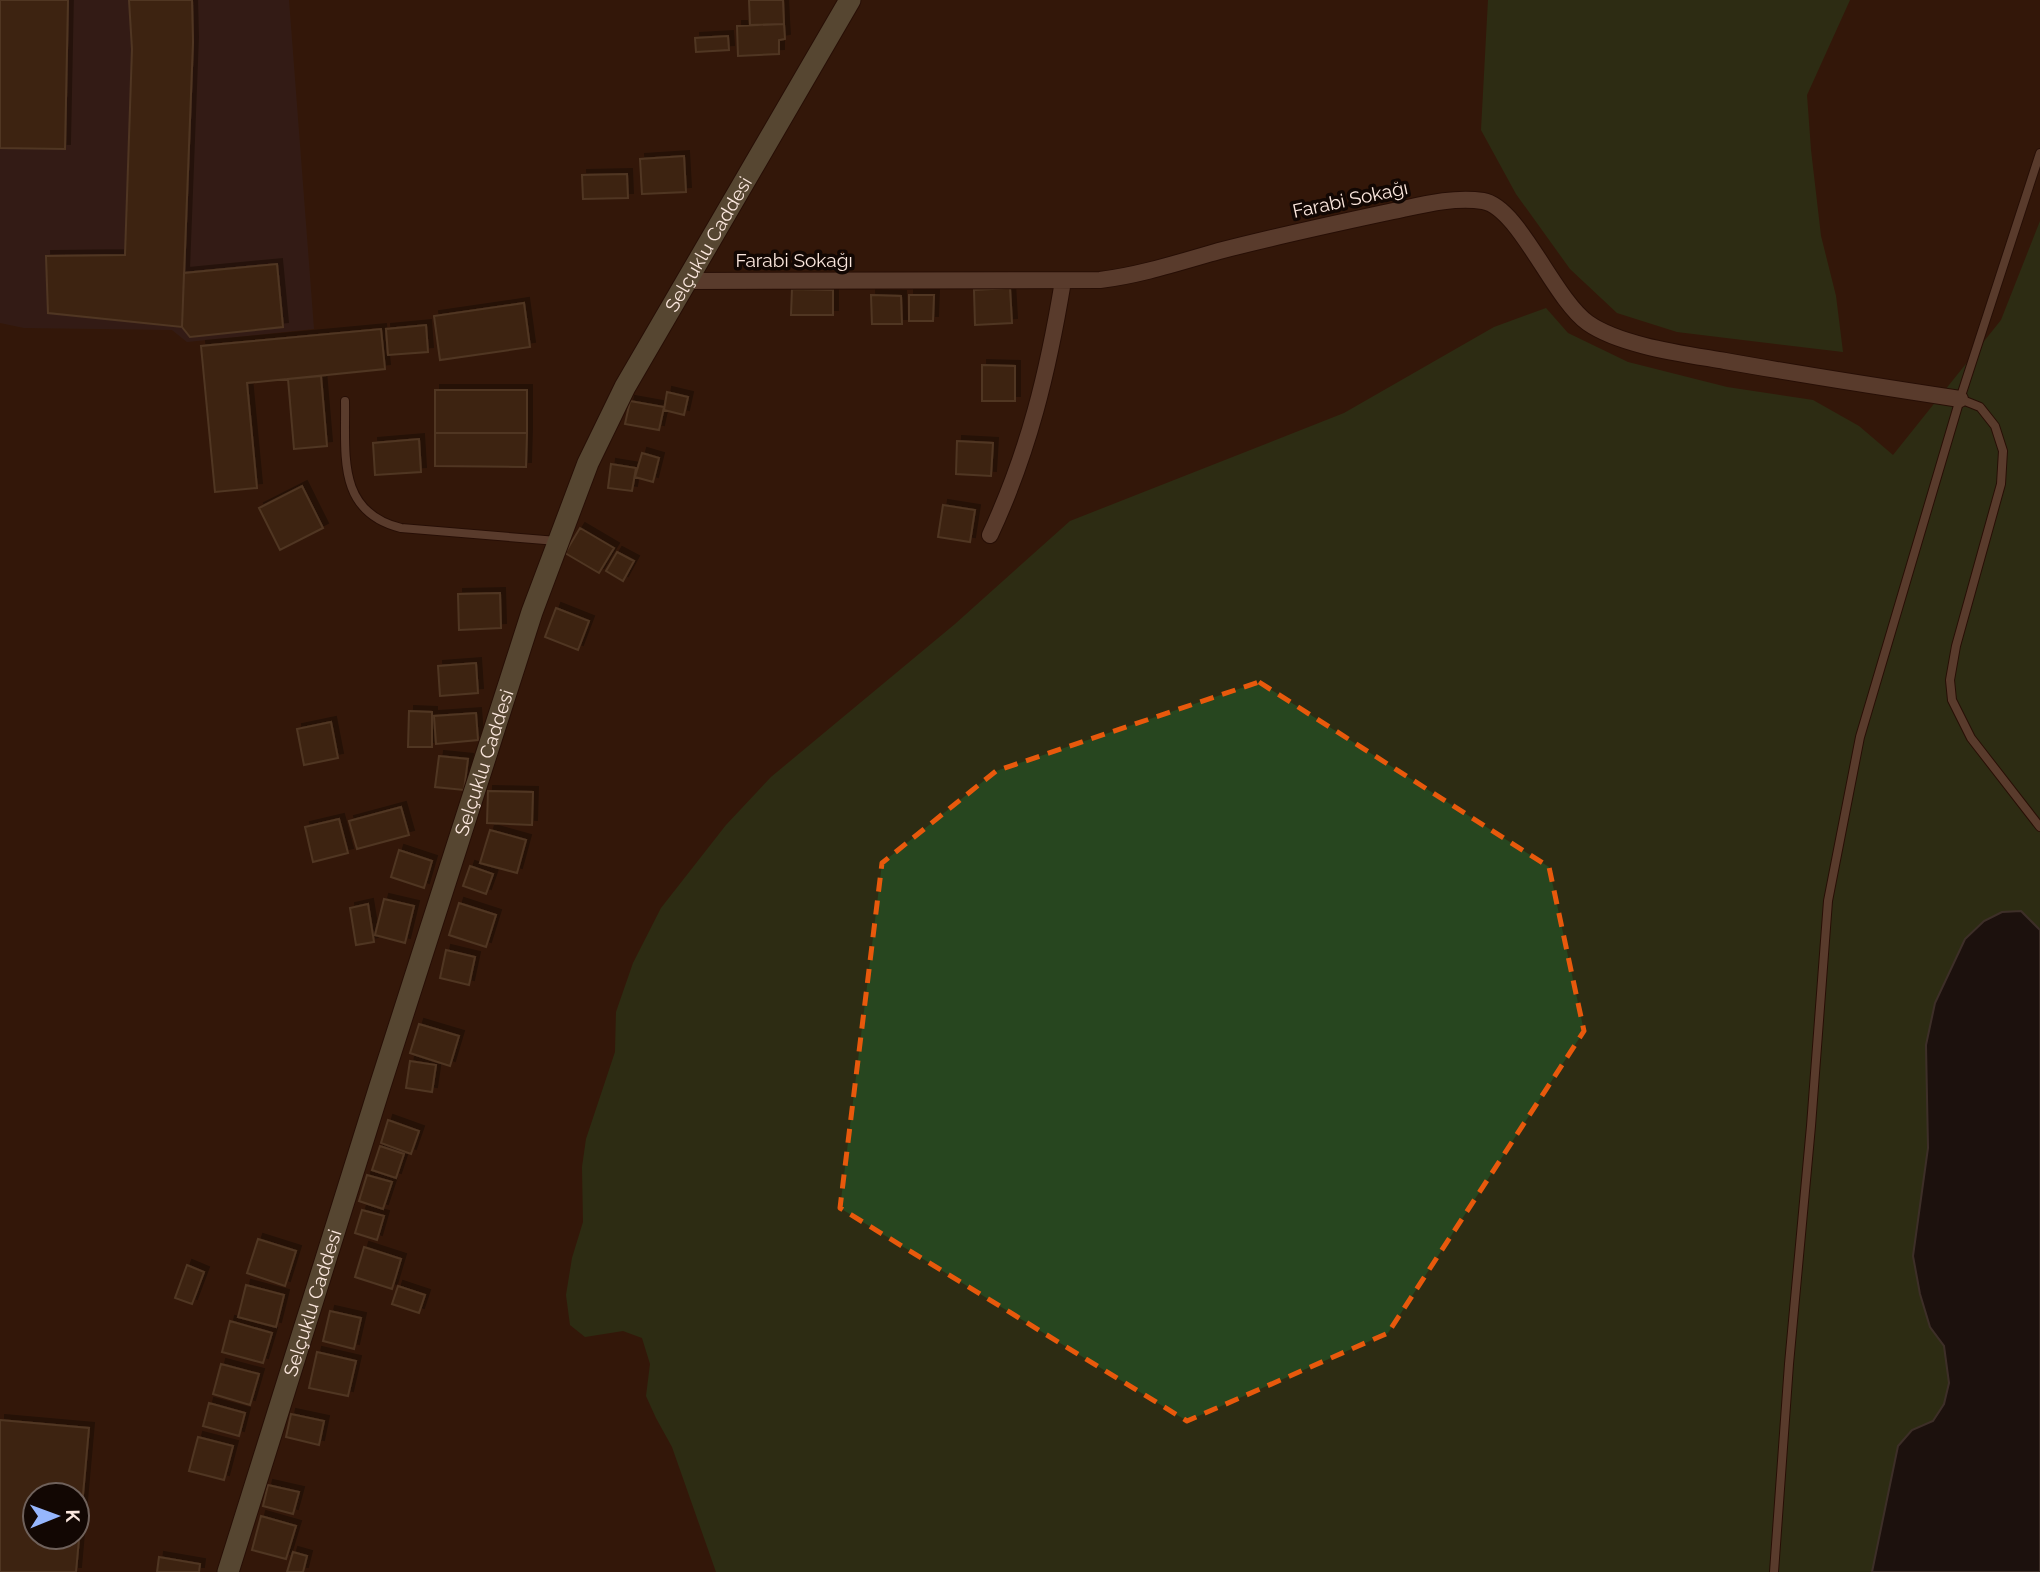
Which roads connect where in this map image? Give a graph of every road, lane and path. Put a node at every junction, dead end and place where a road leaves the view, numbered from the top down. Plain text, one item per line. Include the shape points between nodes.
1 (850, 0) edge
2 (2040, 153) edge
3 (686, 281) junction
4 (1063, 281) junction
5 (1960, 399) junction
6 (345, 401) dead end
7 (990, 535) dead end
8 (557, 541) junction
9 (2040, 827) edge
10 (228, 1572) edge
11 (1774, 1572) edge

1 - 3 street, Selçuklu Caddesi
2 - 5 lane
3 - 4 street, Farabi Sokağı
3 - 8 street, Selçuklu Caddesi via 588,463
4 - 5 street, Farabi Sokağı via 1116,278 1427,204 1486,201 1503,211 1523,236 1570,306 1588,323 1615,337 1702,357
4 - 7 street via 1039,403 1009,495
5 - 9 lane via 1980,407 1995,426 2003,451 2001,484 1956,646 1950,680 1952,701 1971,738
5 - 11 lane via 1860,737 1828,901
6 - 8 lane via 349,485 367,513 401,528
8 - 10 street, Selçuklu Caddesi via 371,1112

